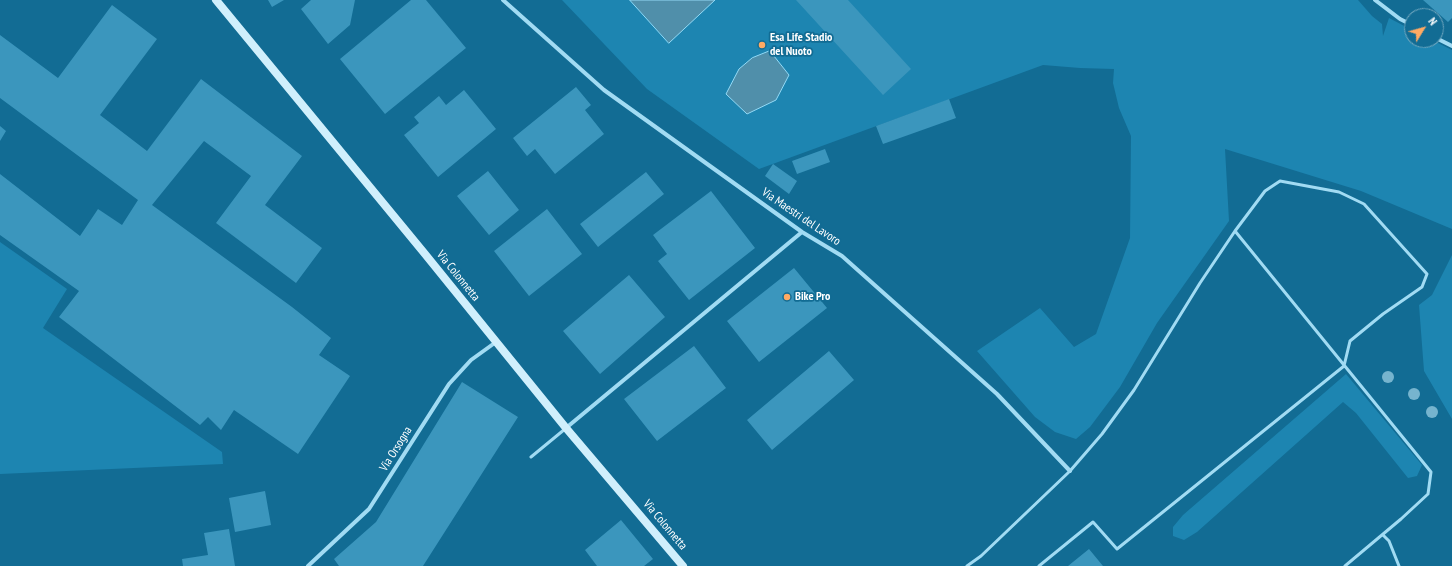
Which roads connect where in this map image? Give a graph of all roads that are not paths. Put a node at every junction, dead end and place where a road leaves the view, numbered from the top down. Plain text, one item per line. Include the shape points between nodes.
1 (216, 0) edge
2 (503, 0) edge
3 (1375, 0) edge
4 (1404, 21) edge
5 (1234, 231) junction
6 (802, 232) junction
7 (497, 342) junction
8 (1344, 366) junction
9 (566, 428) junction
10 (531, 457) dead end
11 (1070, 471) junction
12 (1382, 534) junction
13 (308, 566) edge
14 (683, 566) edge
15 (966, 566) edge
16 (1039, 566) edge
17 (1345, 566) edge
18 (1399, 566) edge

1 - 7 main road, Via Colonnetta
2 - 6 street, Via Maestri del Lavoro via 604,90
3 - 4 street
5 - 8 lane
5 - 8 lane via 1265,191 1280,181 1339,192 1364,204 1427,274 1422,287 1382,314 1350,341
5 - 11 lane via 1134,390 1102,434
6 - 9 street
6 - 11 street, Via Maestri del Lavoro via 842,256 997,394
7 - 9 main road, Via Colonnetta
7 - 13 street, Via Orsogna via 470,360 449,384 369,509
8 - 12 lane via 1431,472 1428,494
8 - 16 lane via 1117,549 1093,522
9 - 10 lane
9 - 14 main road, Via Colonnetta
11 - 15 lane via 981,556
12 - 17 lane
12 - 18 lane via 1389,541

